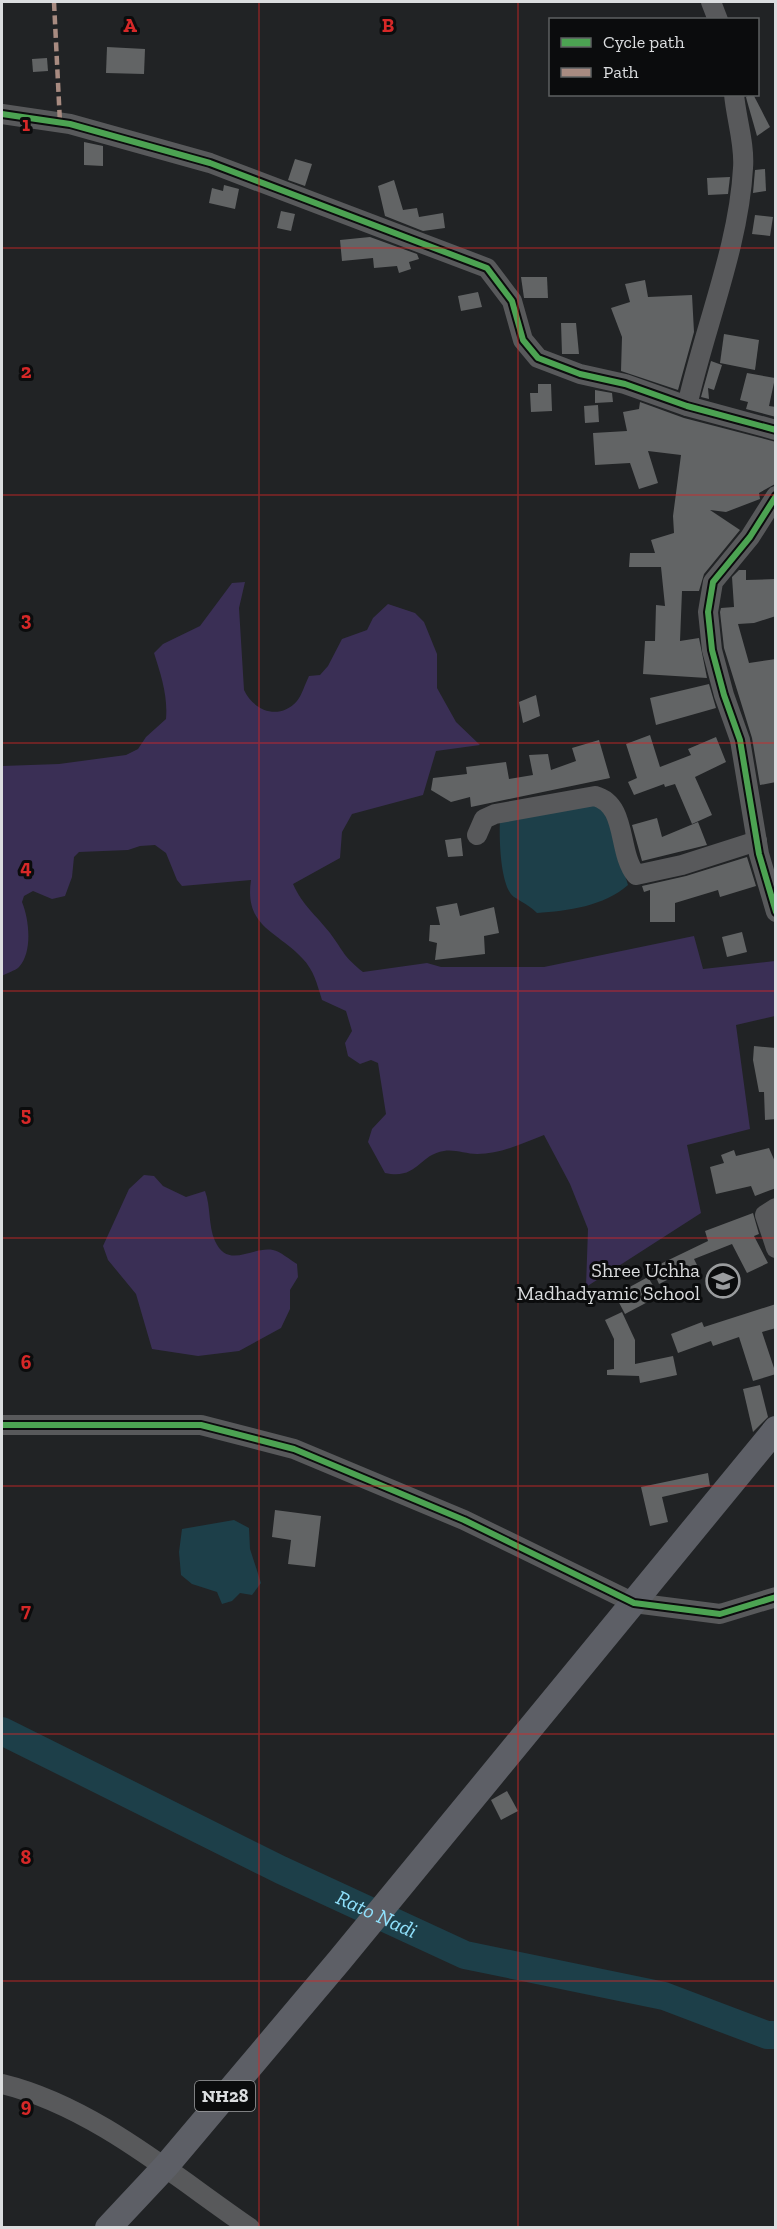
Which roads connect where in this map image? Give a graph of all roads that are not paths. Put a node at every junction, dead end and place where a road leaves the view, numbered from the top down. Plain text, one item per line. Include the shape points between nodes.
1 (711, 2) edge
2 (717, 18) edge
3 (734, 96) edge
4 (2, 114) edge
5 (687, 406) junction
6 (776, 430) edge
7 (776, 496) edge
8 (477, 835) dead end
9 (757, 841) junction
10 (776, 912) edge
11 (776, 1208) edge
12 (776, 1248) edge
13 (2, 1425) edge
14 (776, 1429) edge
15 (776, 1597) edge
16 (634, 1603) junction
17 (2, 2084) edge
18 (166, 2166) junction
19 (108, 2228) edge
20 (250, 2228) edge

1 - 2 street
3 - 5 street via 744,167 731,240
4 - 5 street via 70,124 210,163 487,268 512,301 523,340 538,358
5 - 6 street
7 - 9 street via 750,537 712,582 708,612 712,650 740,740
8 - 9 street via 484,819 495,814 595,796 609,802 614,811 636,875
9 - 10 street
11 - 12 street via 765,1215
13 - 16 street via 201,1425 294,1449 464,1520
14 - 16 main road, NH28
15 - 16 street via 720,1614
16 - 18 main road, NH28
17 - 18 street via 59,2104
18 - 19 main road, NH28
18 - 20 street

